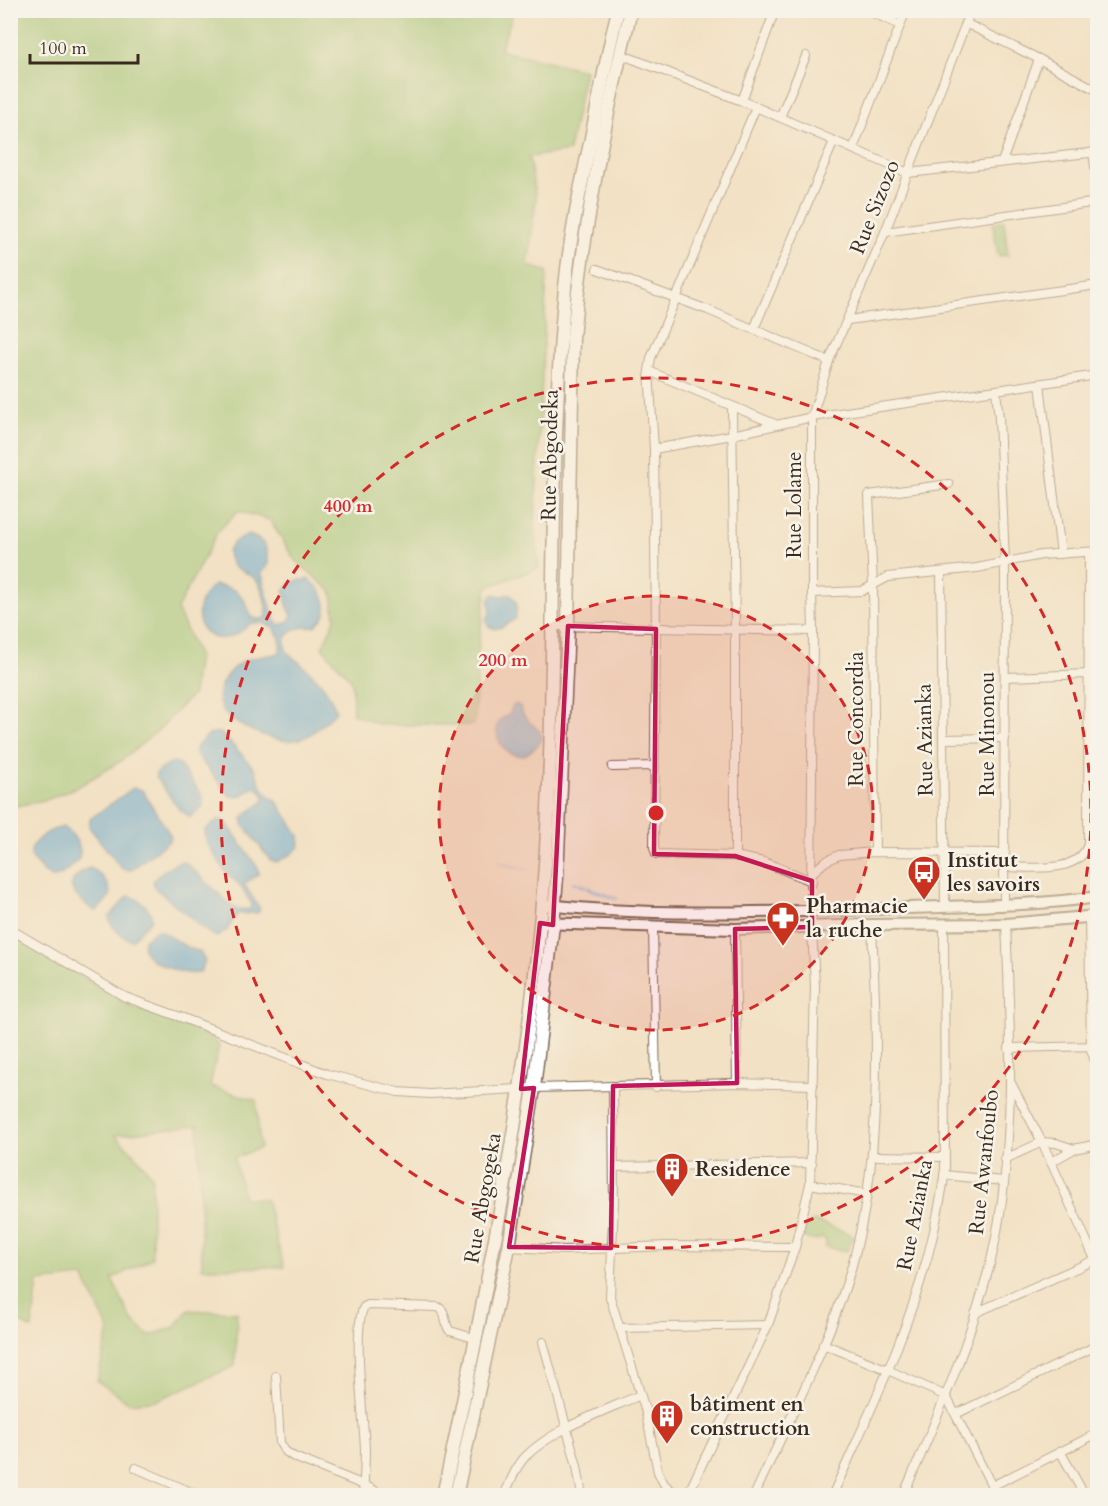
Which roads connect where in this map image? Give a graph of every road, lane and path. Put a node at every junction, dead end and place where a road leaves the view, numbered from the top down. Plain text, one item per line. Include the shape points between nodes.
1 (618, 10) edge
2 (631, 10) edge
3 (775, 10) edge
4 (867, 10) edge
5 (906, 10) edge
6 (971, 10) edge
7 (965, 23) junction
8 (900, 25) junction
9 (620, 54) junction
10 (806, 56) dead end
11 (1039, 60) junction
12 (1097, 90) edge
13 (742, 101) junction
14 (756, 107) junction
15 (780, 117) junction
16 (834, 141) junction
17 (853, 149) junction
18 (1095, 152) edge
19 (1002, 162) junction
20 (908, 173) junction
21 (1098, 189) edge
22 (1098, 202) edge
23 (885, 232) junction
24 (597, 269) dead end
25 (1098, 285) edge
26 (676, 298) junction
27 (848, 320) junction
28 (754, 328) junction
29 (829, 361) junction
30 (649, 371) junction
31 (1098, 375) edge
32 (1040, 384) junction
33 (996, 391) junction
34 (732, 407) junction
35 (812, 417) junction
36 (775, 424) junction
37 (732, 435) junction
38 (654, 449) junction
39 (949, 484) dead end
40 (1093, 551) edge
41 (1061, 554) junction
42 (1005, 563) junction
43 (941, 573) junction
44 (873, 586) junction
45 (812, 593) junction
46 (553, 626) junction
47 (568, 627) junction
48 (657, 629) junction
49 (735, 630) junction
50 (813, 631) junction
51 (1089, 674) junction
52 (1006, 677) junction
53 (1005, 738) junction
54 (943, 739) junction
55 (655, 766) junction
56 (612, 767) dead end
57 (1087, 848) junction
58 (1098, 849) edge
59 (875, 852) junction
60 (945, 853) junction
61 (1005, 853) junction
62 (735, 856) junction
63 (1005, 867) junction
64 (812, 877) junction
65 (1098, 897) edge
66 (548, 904) junction
67 (1004, 905) junction
68 (945, 906) junction
69 (811, 911) junction
70 (1094, 917) edge
71 (546, 924) junction
72 (944, 924) junction
73 (1006, 924) junction
74 (872, 925) junction
75 (653, 927) junction
76 (812, 927) junction
77 (10, 929) edge
78 (735, 929) junction
79 (1094, 1046) edge
80 (1009, 1048) junction
81 (1098, 1068) edge
82 (1010, 1081) junction
83 (737, 1083) junction
84 (813, 1085) junction
85 (613, 1086) junction
86 (656, 1087) junction
87 (528, 1089) junction
88 (1042, 1142) junction
89 (1098, 1144) edge
90 (1074, 1149) junction
91 (872, 1156) junction
92 (945, 1157) junction
93 (1005, 1159) junction
94 (1051, 1162) junction
95 (812, 1163) junction
96 (614, 1167) junction
97 (945, 1175) junction
98 (1004, 1181) junction
99 (810, 1184) junction
100 (867, 1194) junction
101 (509, 1247) junction
102 (795, 1247) junction
103 (611, 1248) junction
104 (1096, 1263) edge
105 (975, 1313) junction
106 (768, 1325) junction
107 (619, 1328) junction
108 (477, 1339) junction
109 (543, 1342) dead end
110 (823, 1344) junction
111 (1098, 1345) edge
112 (888, 1370) junction
113 (276, 1376) dead end
114 (640, 1395) junction
115 (946, 1396) junction
116 (956, 1414) junction
117 (567, 1429) junction
118 (1097, 1435) edge
119 (1060, 1451) junction
120 (136, 1468) dead end
121 (364, 1485) junction
122 (992, 1486) junction
123 (200, 1496) edge
124 (363, 1496) edge
125 (385, 1496) edge
126 (443, 1496) edge
127 (456, 1496) edge
128 (504, 1496) edge
129 (582, 1496) edge
130 (678, 1496) edge
131 (687, 1496) edge
132 (754, 1496) edge
133 (832, 1496) edge
134 (903, 1496) edge
135 (997, 1496) edge
136 (1085, 1496) edge

1 - 46 main road, Rue Abgodeka via 582,179 564,294 555,459
2 - 9 main road, Rue Abgodeka
3 - 13 street
4 - 8 street
5 - 8 street
6 - 7 street, Rue Sizozo
7 - 11 street
7 - 20 street, Rue Sizozo
8 - 17 street
9 - 13 street
9 - 47 main road, Rue Abgodeka via 596,179 573,338
10 - 15 street
11 - 12 street
11 - 19 street
13 - 14 street
14 - 15 street
14 - 26 street
15 - 16 street
16 - 17 street
16 - 28 street
17 - 20 street
18 - 19 street
18 - 21 street
19 - 20 street
20 - 23 street, Rue Sizozo
22 - 23 street
23 - 27 street, Rue Sizozo
24 - 26 street
25 - 27 street
26 - 28 street
26 - 30 street via 657,339
27 - 29 street, Rue Sizozo
28 - 29 street
29 - 35 street, Rue Sizozo
30 - 34 street
30 - 38 street
31 - 32 street
32 - 33 street
32 - 41 street
33 - 35 street
33 - 42 street, Rue Minonou
34 - 36 street
34 - 37 street
35 - 36 street
35 - 45 street, Rue Lolame
36 - 37 street
37 - 38 street
37 - 49 street
38 - 48 street
39 - 44 street, Rue Concordia via 869,495
40 - 41 street
40 - 51 street
41 - 42 street
42 - 43 street
42 - 52 street, Rue Minonou
43 - 44 street via 888,577
43 - 54 street, Rue Azianka
44 - 45 street via 862,591
44 - 59 street, Rue Concordia
45 - 50 street, Rue Lolame
46 - 47 street
46 - 66 main road, Rue Abgodeka
47 - 48 street
47 - 66 main road, Rue Abgodeka
48 - 49 street
48 - 55 street
49 - 50 street
49 - 62 street
50 - 64 street, Rue Lolame
51 - 52 street
51 - 57 street
52 - 53 street, Rue Minonou
53 - 54 street
53 - 61 street, Rue Minonou
54 - 60 street, Rue Azianka
55 - 56 street
55 - 62 street via 656,854
57 - 58 street
57 - 63 street via 1068,864
59 - 60 street
59 - 64 street via 832,857
60 - 61 street
60 - 68 street, Rue Azianka
61 - 63 street, Rue Minonou
62 - 64 street
63 - 67 street, Rue Minonou
64 - 69 street, Rue Lolame
65 - 67 main road
66 - 69 main road via 637,911
66 - 71 main road, Rue Abgogeka
67 - 68 main road
68 - 69 main road
69 - 76 street, Rue Lolame
70 - 73 main road
70 - 79 street
71 - 75 main road
71 - 87 main road, Rue Abgogeka
72 - 73 main road
72 - 74 main road
72 - 92 street, Rue Azianka
73 - 80 street, Rue Awanfoubo
74 - 76 main road
74 - 91 street via 877,1071
75 - 78 main road
75 - 86 street
76 - 78 main road
76 - 84 street, Rue Lolame
77 - 87 street via 125,997 327,1074 411,1094
78 - 83 street
79 - 80 street
79 - 81 street
80 - 82 street, Rue Awanfoubo
82 - 88 street
82 - 93 street, Rue Awanfoubo
83 - 84 street
83 - 86 street
84 - 95 street, Rue Lolame
85 - 86 street
85 - 87 street
85 - 96 street
87 - 101 main road, Rue Abgogeka
87 - 108 main road, Rue Abgogeka
88 - 90 street
88 - 93 street
88 - 94 street
89 - 90 street
90 - 94 street
91 - 92 street
91 - 100 street
92 - 97 street, Rue Azianka
93 - 98 street, Rue Awanfoubo
94 - 104 street
95 - 96 street
95 - 99 street, Rue Lolame
96 - 103 street
97 - 98 street
97 - 112 street, Rue Azianka via 927,1259
98 - 105 street, Rue Awanfoubo via 992,1256
99 - 100 street
99 - 102 street, Rue Lolame
100 - 110 street via 851,1270
101 - 103 street
101 - 127 main road, Rue Abgogeka
102 - 103 street
102 - 106 street, Rue Lolame
103 - 107 street via 610,1297
104 - 105 street
105 - 115 street, Rue Awanfoubo
106 - 107 street
106 - 131 street, Rue Lolame
107 - 114 street
108 - 121 street via 450,1331 445,1314 438,1307 364,1307 360,1315 360,1357
108 - 126 main road, Rue Abgogeka
109 - 117 street
110 - 112 street
110 - 132 street
111 - 116 street
112 - 115 street
112 - 133 street, Rue Azianka
113 - 121 street via 280,1443 285,1451
114 - 117 street
114 - 130 street via 660,1478
115 - 116 street
115 - 134 street, Rue Awanfoubo
116 - 122 street
117 - 128 street via 527,1455
117 - 129 street
118 - 119 street
119 - 122 street
119 - 136 street
120 - 123 street
121 - 124 street
121 - 125 street
122 - 135 street

